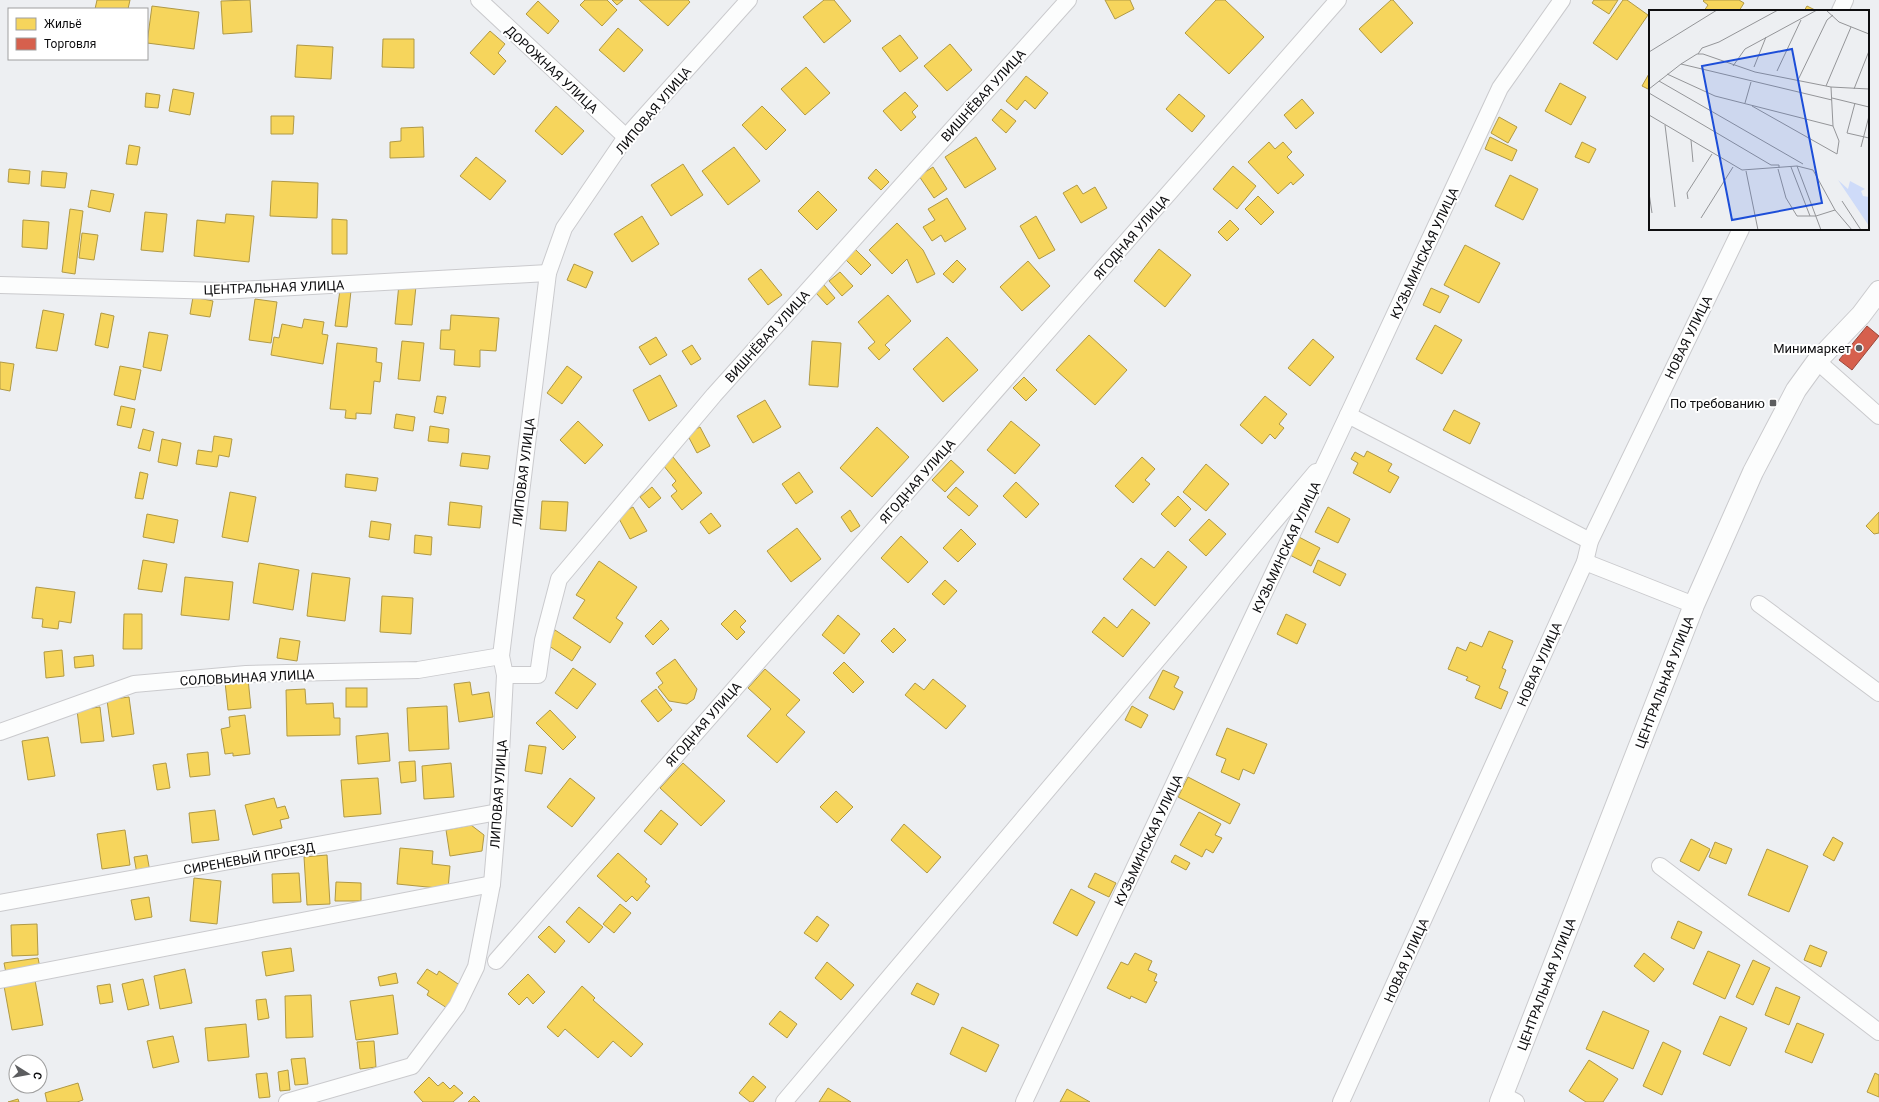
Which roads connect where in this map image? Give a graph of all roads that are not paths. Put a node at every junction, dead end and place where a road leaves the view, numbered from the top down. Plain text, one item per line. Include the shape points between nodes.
1 (479, 0) edge
2 (749, 0) edge
3 (1068, 0) edge
4 (1338, 0) edge
5 (1562, 0) edge
6 (1845, 0) edge
7 (1840, 10) edge
8 (626, 137) junction
9 (1741, 230) edge
10 (548, 273) junction
11 (0, 284) edge
12 (1879, 291) edge
13 (1817, 361) junction
14 (1348, 415) junction
15 (1879, 416) edge
16 (1329, 455) junction
17 (1590, 541) junction
18 (1585, 562) junction
19 (1759, 604) dead end
20 (1694, 605) junction
21 (501, 656) junction
22 (505, 675) junction
23 (1879, 693) edge
24 (0, 732) edge
25 (498, 812) junction
26 (1660, 866) dead end
27 (492, 884) junction
28 (0, 903) edge
29 (496, 961) dead end
30 (0, 980) edge
31 (1879, 1032) edge
32 (1507, 1100) edge
33 (286, 1102) edge
34 (784, 1102) edge
35 (1024, 1102) edge
36 (1341, 1102) edge

1 - 8 street, ДОРОЖНАЯ УЛИЦА
2 - 8 street, ЛИПОВАЯ УЛИЦА
3 - 22 street, ВИШНЁВАЯ УЛИЦА via 714,395 559,579 543,640 538,675
4 - 29 street, ЯГОДНАЯ УЛИЦА
5 - 14 street, КУЗЬМИНСКАЯ УЛИЦА via 1500,88
6 - 7 street
8 - 10 street, ЛИПОВАЯ УЛИЦА via 564,228
9 - 17 street, НОВАЯ УЛИЦА
10 - 11 street, ЦЕНТРАЛЬНАЯ УЛИЦА via 221,291
10 - 21 street, ЛИПОВАЯ УЛИЦА
12 - 13 street, ЦЕНТРАЛЬНАЯ УЛИЦА via 1861,315
13 - 15 street
13 - 20 street, ЦЕНТРАЛЬНАЯ УЛИЦА via 1796,390 1753,472
14 - 16 street, КУЗЬМИНСКАЯ УЛИЦА
14 - 17 street
16 - 34 street
16 - 35 street, КУЗЬМИНСКАЯ УЛИЦА
17 - 18 street, НОВАЯ УЛИЦА
18 - 20 street
18 - 36 street, НОВАЯ УЛИЦА
19 - 23 street
20 - 32 street, ЦЕНТРАЛЬНАЯ УЛИЦА
21 - 22 street, ЛИПОВАЯ УЛИЦА
21 - 24 street, СОЛОВЬИНАЯ УЛИЦА via 418,670 246,674 134,684
22 - 25 street, ЛИПОВАЯ УЛИЦА
25 - 27 street, ЛИПОВАЯ УЛИЦА
25 - 28 street, СИРЕНЕВЫЙ ПРОЕЗД
26 - 31 street
27 - 30 street
27 - 33 street, ЛИПОВАЯ УЛИЦА via 476,967 457,1006 412,1066

